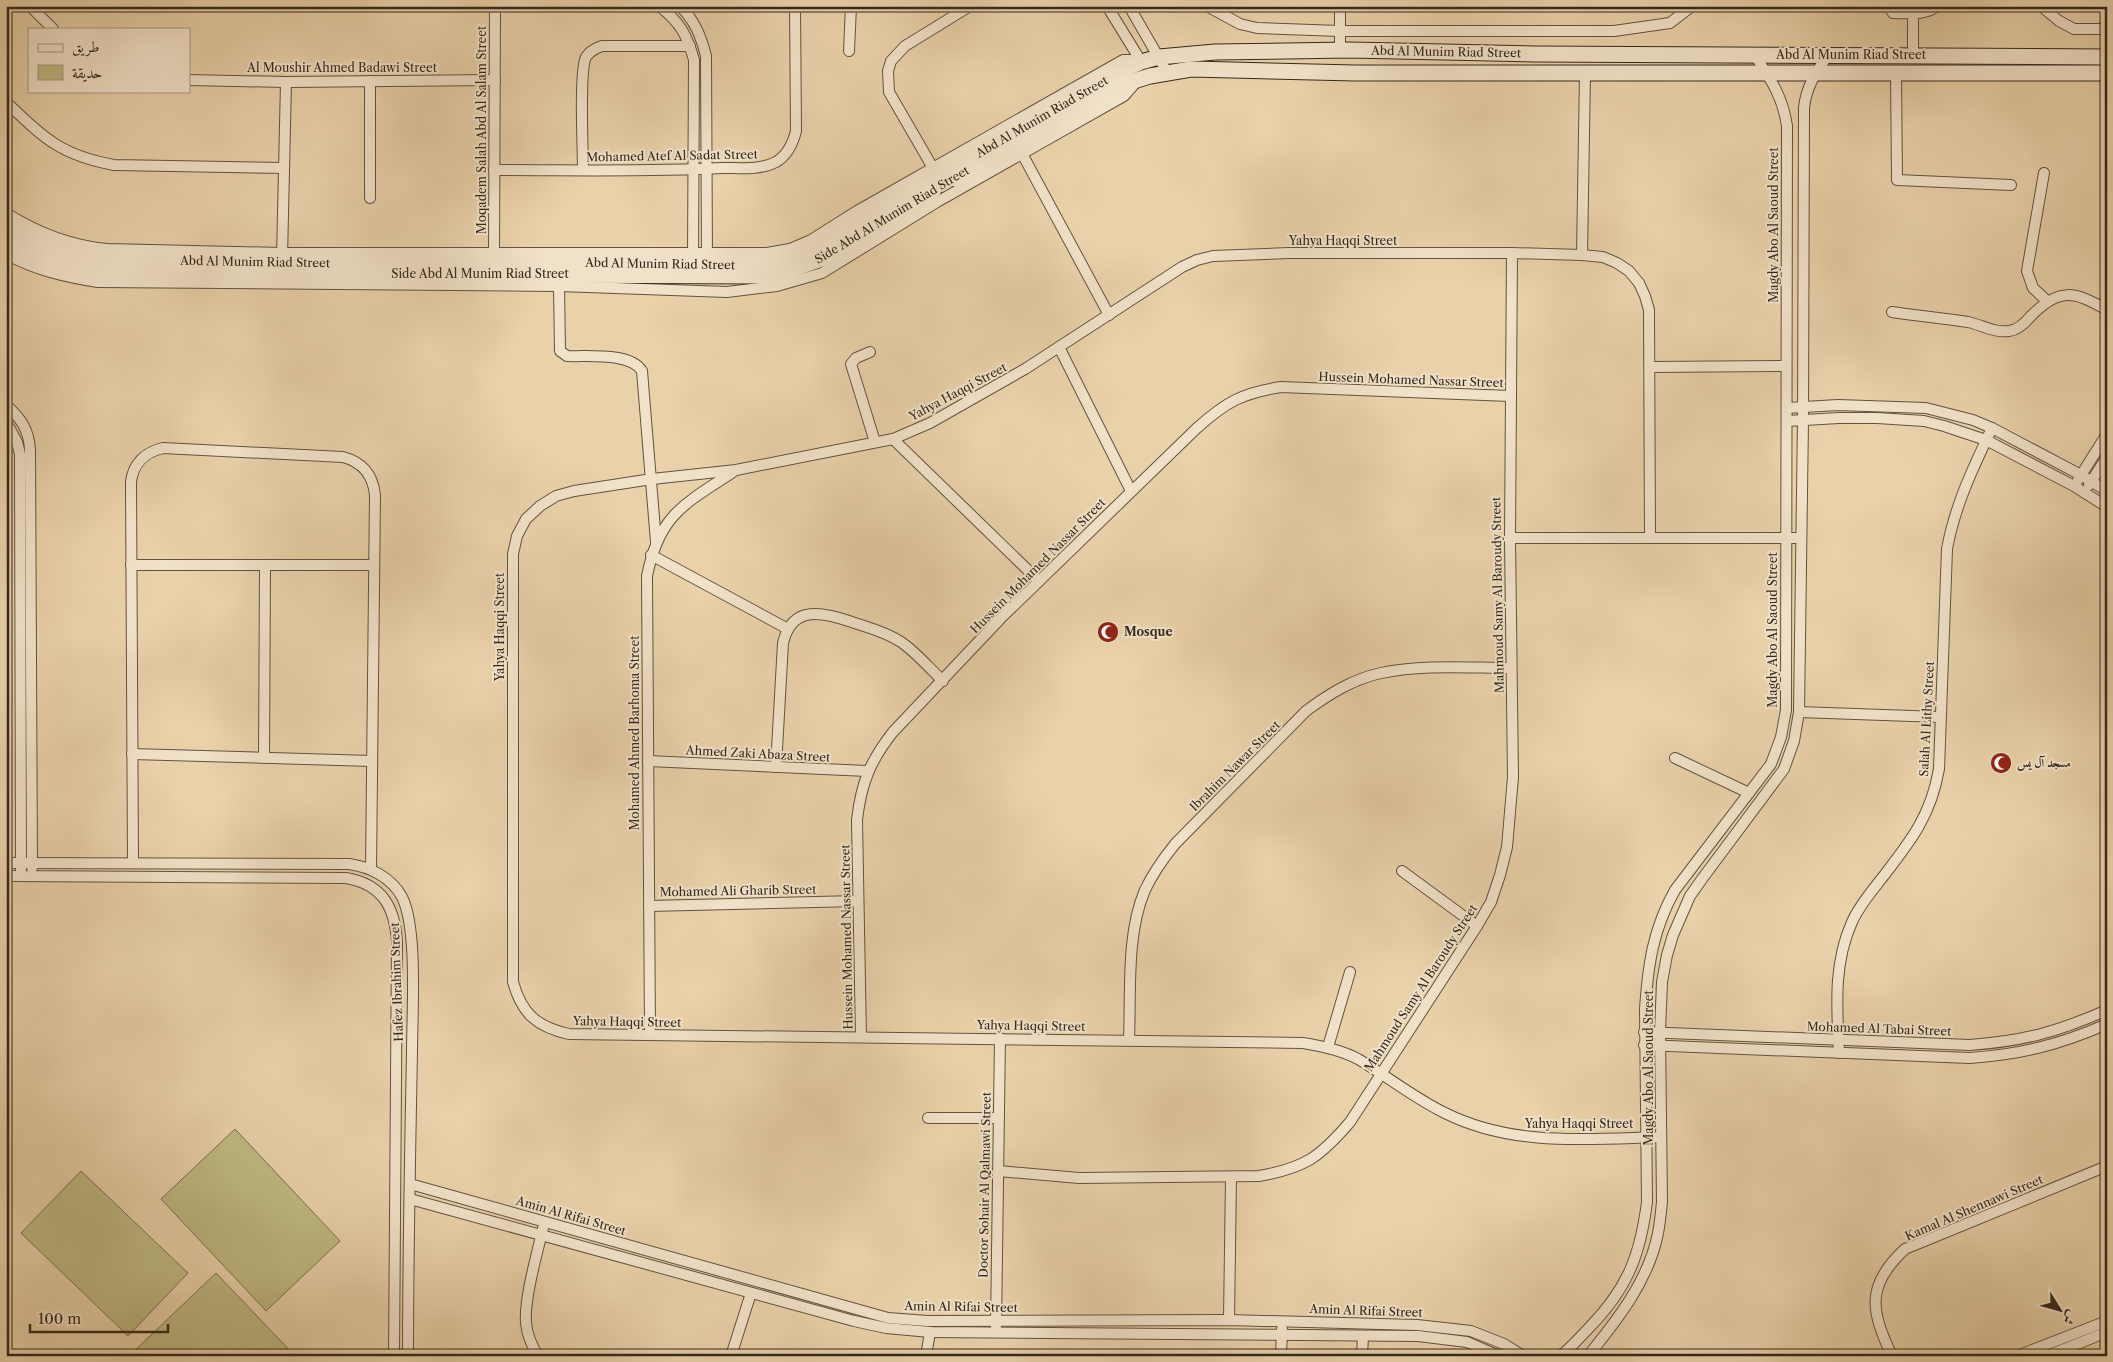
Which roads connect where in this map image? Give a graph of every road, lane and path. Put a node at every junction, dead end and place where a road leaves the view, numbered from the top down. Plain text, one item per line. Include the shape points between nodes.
1 (30, 6) edge
2 (495, 6) edge
3 (659, 6) edge
4 (680, 6) edge
5 (795, 6) edge
6 (851, 6) edge
7 (970, 6) edge
8 (1108, 6) edge
9 (1129, 6) edge
10 (1207, 6) edge
11 (1340, 6) edge
12 (1692, 6) edge
13 (1888, 6) edge
14 (1937, 6) edge
15 (2041, 6) edge
16 (1913, 13) junction
17 (52, 28) edge
18 (2107, 29) edge
19 (1340, 31) junction
20 (690, 46) junction
21 (849, 51) dead end
22 (1340, 51) junction
23 (1494, 52) junction
24 (1534, 54) junction
25 (1754, 54) junction
26 (1828, 55) junction
27 (1913, 55) junction
28 (2107, 57) edge
29 (1159, 58) junction
30 (1140, 62) junction
31 (1167, 72) junction
32 (1490, 73) junction
33 (1585, 73) junction
34 (1767, 73) junction
35 (1816, 73) junction
36 (1896, 73) junction
37 (2107, 73) edge
38 (1532, 74) junction
39 (1145, 77) junction
40 (190, 80) edge
41 (494, 80) junction
42 (370, 81) junction
43 (286, 82) junction
44 (6, 102) edge
45 (1786, 140) junction
46 (1804, 140) junction
47 (1020, 150) junction
48 (284, 168) junction
49 (933, 168) junction
50 (708, 169) junction
51 (494, 170) junction
52 (583, 170) junction
53 (694, 170) junction
54 (2044, 173) dead end
55 (2011, 185) dead end
56 (370, 198) dead end
57 (6, 213) edge
58 (6, 227) edge
59 (6, 241) edge
60 (1512, 253) junction
61 (6, 254) edge
62 (494, 254) junction
63 (1582, 255) junction
64 (699, 267) junction
65 (282, 269) junction
66 (126, 278) junction
67 (776, 280) junction
68 (620, 281) junction
69 (559, 286) junction
70 (707, 291) junction
71 (2047, 301) junction
72 (2107, 310) edge
73 (1892, 312) dead end
74 (1109, 315) junction
75 (1059, 347) junction
76 (870, 352) dead end
77 (1786, 366) junction
78 (1651, 367) junction
79 (1510, 396) junction
80 (6, 405) edge
81 (1803, 407) junction
82 (1787, 408) junction
83 (1803, 420) junction
84 (1787, 421) junction
85 (6, 422) edge
86 (1992, 428) junction
87 (2107, 434) edge
88 (893, 439) junction
89 (1986, 440) junction
90 (875, 442) junction
91 (2107, 458) edge
92 (20, 463) junction
93 (30, 463) junction
94 (736, 470) junction
95 (2081, 474) junction
96 (652, 479) junction
97 (2092, 481) junction
98 (2074, 486) junction
99 (1131, 491) junction
100 (2107, 491) edge
101 (2084, 492) junction
102 (2107, 506) edge
103 (1510, 538) junction
104 (1650, 538) junction
105 (1785, 538) junction
106 (1800, 538) junction
107 (656, 542) junction
108 (651, 555) junction
109 (131, 565) junction
110 (265, 565) junction
111 (374, 566) junction
112 (1039, 581) junction
113 (788, 629) junction
114 (1512, 668) junction
115 (943, 681) junction
116 (1799, 712) junction
117 (1940, 717) junction
118 (132, 754) junction
119 (264, 758) junction
120 (1675, 758) dead end
121 (372, 761) junction
122 (648, 761) junction
123 (776, 767) junction
124 (867, 771) junction
125 (1749, 793) junction
126 (6, 863) edge
127 (21, 863) junction
128 (32, 863) junction
129 (133, 864) junction
130 (252, 864) junction
131 (371, 869) junction
132 (1402, 871) dead end
133 (6, 876) edge
134 (21, 876) junction
135 (32, 877) junction
136 (251, 878) junction
137 (858, 901) junction
138 (649, 906) junction
139 (1477, 926) junction
140 (1350, 972) dead end
141 (412, 1004) junction
142 (396, 1005) junction
143 (2107, 1010) edge
144 (2107, 1024) edge
145 (1644, 1032) junction
146 (1660, 1032) junction
147 (650, 1035) junction
148 (861, 1037) junction
149 (1000, 1038) junction
150 (1129, 1040) junction
151 (1838, 1040) junction
152 (1644, 1045) junction
153 (1660, 1045) junction
154 (1328, 1047) junction
155 (1839, 1053) junction
156 (1380, 1074) junction
157 (928, 1118) dead end
158 (999, 1118) junction
159 (1646, 1137) junction
160 (1661, 1137) junction
161 (2107, 1166) edge
162 (998, 1171) junction
163 (1231, 1177) junction
164 (410, 1184) junction
165 (410, 1199) junction
166 (544, 1221) junction
167 (541, 1235) junction
168 (666, 1255) junction
169 (662, 1267) junction
170 (751, 1293) junction
171 (394, 1299) junction
172 (408, 1299) junction
173 (996, 1320) junction
174 (1229, 1320) junction
175 (1282, 1321) junction
176 (2107, 1321) edge
177 (887, 1323) junction
178 (930, 1332) junction
179 (996, 1332) junction
180 (2107, 1332) edge
181 (1282, 1336) junction
182 (1363, 1336) junction
183 (1565, 1354) edge
184 (394, 1356) edge
185 (408, 1356) edge
186 (538, 1356) edge
187 (731, 1356) edge
188 (926, 1356) edge
189 (1281, 1356) edge
190 (1362, 1356) edge
191 (1499, 1356) edge
192 (1523, 1356) edge
193 (1588, 1356) edge
194 (1892, 1356) edge
195 (2017, 1356) edge
196 (2047, 1356) edge

1 - 17 street
2 - 41 street, Moqadem Salah Abd Al Salam Street
3 - 20 street via 680,25
4 - 50 street via 701,35 706,56
5 - 50 street, Mohamed Atef Al Sadat Street via 796,131 793,143 781,158 764,166
6 - 21 street
7 - 49 street via 905,46 891,61 888,71 889,92
8 - 30 street
9 - 29 street
10 - 19 street via 1240,24 1257,28
11 - 19 street
12 - 19 street via 1670,23 1614,31
13 - 16 street via 1893,13
14 - 16 street via 1925,13
15 - 18 street via 2074,29
16 - 27 street
19 - 22 street
20 - 52 street via 602,46 593,49 586,57 582,76
20 - 53 street via 694,60
22 - 23 street, Abd Al Munim Riad Street
22 - 29 street, Abd Al Munim Riad Street via 1215,52
23 - 24 street, Abd Al Munim Riad Street
23 - 32 street via 1498,56 1498,65
24 - 25 street, Abd Al Munim Riad Street
24 - 38 street via 1528,65
25 - 26 street, Abd Al Munim Riad Street
25 - 34 street, Magdy Abo Al Saoud Street
26 - 27 street, Abd Al Munim Riad Street
26 - 35 street, Magdy Abo Al Saoud Street
27 - 28 street, Abd Al Munim Riad Street
29 - 30 street, Abd Al Munim Riad Street
29 - 31 street
30 - 39 street
30 - 49 street, Side Abd Al Munim Riad Street via 1123,60
30 - 64 street, Abd Al Munim Riad Street via 893,201 818,248 764,264
31 - 32 street, Abd Al Munim Riad Street via 1215,69
31 - 39 street, Abd Al Munim Riad Street
32 - 38 street, Abd Al Munim Riad Street
33 - 34 street, Abd Al Munim Riad Street
33 - 38 street, Abd Al Munim Riad Street
33 - 63 street
34 - 35 street, Abd Al Munim Riad Street
34 - 45 street, Magdy Abo Al Saoud Street via 1781,98
35 - 36 street, Abd Al Munim Riad Street
35 - 46 street, Magdy Abo Al Saoud Street via 1804,99
36 - 37 street, Abd Al Munim Riad Street
36 - 55 street via 1897,180
39 - 47 street, Abd Al Munim Riad Street via 1110,92
40 - 43 street, Al Moushir Ahmed Badawi Street
41 - 42 street, Al Moushir Ahmed Badawi Street
41 - 51 street, Moqadem Salah Abd Al Salam Street
42 - 43 street, Al Moushir Ahmed Badawi Street
42 - 56 street
43 - 48 street
44 - 48 street via 43,138 77,156 95,161 114,165
45 - 46 street
45 - 77 street, Magdy Abo Al Saoud Street
46 - 81 street, Magdy Abo Al Saoud Street
47 - 67 street, Abd Al Munim Riad Street via 930,192 822,259
47 - 74 street
48 - 65 street
49 - 64 street, Side Abd Al Munim Riad Street via 811,240 790,249
50 - 53 street, Mohamed Atef Al Sadat Street
50 - 64 street
51 - 52 street, Mohamed Atef Al Sadat Street
51 - 62 street, Moqadem Salah Abd Al Salam Street
52 - 53 street, Mohamed Atef Al Sadat Street
53 - 64 street
54 - 71 street via 2027,271 2033,288
57 - 65 street, Side Abd Al Munim Riad Street via 59,240 91,247
58 - 65 street, Abd Al Munim Riad Street via 52,249 89,258
59 - 66 street, Abd Al Munim Riad Street via 67,266
60 - 63 street, Yahya Haqqi Street
60 - 74 street, Yahya Haqqi Street via 1213,256 1182,267
60 - 79 street, Mahmoud Samy Al Baroudy Street
61 - 66 street via 69,278 98,282
62 - 64 street, Side Abd Al Munim Riad Street
62 - 65 street, Side Abd Al Munim Riad Street
63 - 78 street, Yahya Haqqi Street via 1603,257 1617,263 1638,283 1649,310
64 - 65 street, Abd Al Munim Riad Street
64 - 67 street, Abd Al Munim Riad Street
64 - 68 street, Abd Al Munim Riad Street
64 - 70 street
64 - 70 street, Side Abd Al Munim Riad Street
65 - 66 street, Abd Al Munim Riad Street
65 - 68 street, Abd Al Munim Riad Street
65 - 69 street, Side Abd Al Munim Riad Street
67 - 70 street, Side Abd Al Munim Riad Street via 727,292
68 - 69 street, Side Abd Al Munim Riad Street
69 - 96 street via 562,354 630,360 642,371
71 - 72 street via 2062,294 2074,295
71 - 73 street via 2023,325 2011,331
74 - 75 street, Yahya Haqqi Street
75 - 88 street, Yahya Haqqi Street via 962,406
75 - 99 street
76 - 90 street via 851,364
77 - 78 street
77 - 82 street, Magdy Abo Al Saoud Street
78 - 104 street, Yahya Haqqi Street
79 - 99 street, Hussein Mohamed Nassar Street via 1281,387 1258,391 1235,398 1214,412
79 - 103 street, Mahmoud Samy Al Baroudy Street
80 - 93 street via 27,431
81 - 82 street
81 - 83 street, Magdy Abo Al Saoud Street
81 - 86 street via 1926,408
82 - 84 street, Magdy Abo Al Saoud Street
83 - 84 street
83 - 89 street via 1924,421
83 - 106 street, Magdy Abo Al Saoud Street
84 - 105 street, Magdy Abo Al Saoud Street
85 - 92 street via 18,442
86 - 89 street, Salah Al Lithy Street
86 - 95 street
87 - 95 street
88 - 90 street, Yahya Haqqi Street
88 - 112 street
89 - 98 street
89 - 117 street, Salah Al Lithy Street via 1960,496 1947,549
90 - 94 street, Yahya Haqqi Street
91 - 97 street
92 - 93 street
92 - 127 street
93 - 128 street
94 - 96 street, Yahya Haqqi Street
94 - 107 street, Mohamed Ahmed Barhoma Street via 686,503
95 - 97 street
95 - 98 street
96 - 107 street
96 - 147 street, Yahya Haqqi Street via 556,496 526,519 517,536 513,554 513,982 526,1012 554,1030 569,1034
97 - 100 street
97 - 101 street
98 - 101 street
99 - 112 street, Hussein Mohamed Nassar Street
101 - 102 street
103 - 104 street
103 - 114 street, Mahmoud Samy Al Baroudy Street
104 - 105 street
105 - 106 street
105 - 125 street, Magdy Abo Al Saoud Street via 1786,710 1771,764
106 - 116 street, Magdy Abo Al Saoud Street
107 - 108 street, Mohamed Ahmed Barhoma Street
108 - 113 street
108 - 122 street, Mohamed Ahmed Barhoma Street via 647,576
109 - 110 street
109 - 111 street via 132,476 140,459 163,448 343,457 356,461 370,476 375,488
109 - 118 street
110 - 111 street
110 - 119 street
111 - 121 street
112 - 115 street, Hussein Mohamed Nassar Street
113 - 115 street via 800,617 819,613 879,631 909,648
113 - 123 street via 782,649
114 - 139 street, Mahmoud Samy Al Baroudy Street via 1513,777 1507,847 1490,902
114 - 150 street, Ibrahim Nawar Street via 1430,668 1382,673 1329,694 1306,711 1175,844 1158,866 1145,891 1137,917
115 - 124 street, Hussein Mohamed Nassar Street via 892,732
116 - 117 street
116 - 146 street, Magdy Abo Al Saoud Street via 1794,741 1784,769 1702,879 1681,915 1666,955
117 - 151 street, Salah Al Lithy Street via 1939,769 1930,807 1911,841 1863,902 1845,940 1837,982
118 - 119 street
118 - 129 street
119 - 121 street
120 - 125 street
121 - 131 street
122 - 123 street, Ahmed Zaki Abaza Street
122 - 138 street, Mohamed Ahmed Barhoma Street
123 - 124 street, Ahmed Zaki Abaza Street
124 - 137 street, Hussein Mohamed Nassar Street via 856,820
125 - 145 street, Magdy Abo Al Saoud Street via 1664,909 1651,950
126 - 127 street, Hafez Ibrahim Street
127 - 128 street, Hafez Ibrahim Street
127 - 134 street
128 - 129 street, Hafez Ibrahim Street
128 - 135 street
129 - 130 street, Hafez Ibrahim Street
130 - 131 street, Hafez Ibrahim Street via 349,864
130 - 136 street
131 - 141 street, Hafez Ibrahim Street via 391,883 407,911
132 - 139 street
133 - 134 street, Hafez Ibrahim Street
134 - 135 street, Hafez Ibrahim Street
135 - 136 street, Hafez Ibrahim Street
136 - 142 street, Hafez Ibrahim Street via 346,878 359,880 377,891 389,905 396,929
137 - 138 street, Mohamed Ali Gharib Street
137 - 148 street, Hussein Mohamed Nassar Street
138 - 147 street, Mohamed Ahmed Barhoma Street
139 - 156 street, Mahmoud Samy Al Baroudy Street
140 - 154 street
141 - 142 street
141 - 164 street, Hafez Ibrahim Street
142 - 171 street, Hafez Ibrahim Street
143 - 151 street, Mohamed Al Tabai Street via 2037,1036 2003,1042 1970,1045
144 - 155 street, Mohamed Al Tabai Street via 2074,1039 2005,1055 1970,1058
145 - 146 street, Mohamed Al Tabai Street
145 - 152 street, Magdy Abo Al Saoud Street
146 - 151 street, Mohamed Al Tabai Street
146 - 153 street, Magdy Abo Al Saoud Street
147 - 148 street, Yahya Haqqi Street
148 - 149 street, Yahya Haqqi Street
149 - 150 street, Yahya Haqqi Street
149 - 158 street, Doctor Sohair Al Qalmawi Street
150 - 154 street, Yahya Haqqi Street via 1303,1043
151 - 155 street, Salah Al Lithy Street
152 - 153 street, Mohamed Al Tabai Street
152 - 159 street, Magdy Abo Al Saoud Street
153 - 155 street, Mohamed Al Tabai Street
153 - 160 street, Magdy Abo Al Saoud Street
154 - 156 street, Yahya Haqqi Street via 1357,1059
156 - 159 street, Yahya Haqqi Street via 1445,1114 1496,1132 1550,1139
156 - 163 street, Mahmoud Samy Al Baroudy Street via 1350,1122 1311,1160 1286,1171
157 - 158 street
158 - 162 street, Doctor Sohair Al Qalmawi Street
159 - 160 street, Yahya Haqqi Street
159 - 183 street, Magdy Abo Al Saoud Street via 1647,1202 1635,1261 1621,1290
160 - 193 street, Magdy Abo Al Saoud Street via 1662,1202 1658,1234 1648,1266 1633,1296
161 - 194 street, Kamal Al Shennawi Street via 1905,1249 1886,1269 1875,1301 1876,1321
162 - 163 street, Mahmoud Samy Al Baroudy Street via 1079,1178
162 - 173 street, Doctor Sohair Al Qalmawi Street
163 - 174 street
164 - 165 street, Hafez Ibrahim Street
164 - 166 street, Amin Al Rifai Street
165 - 167 street, Amin Al Rifai Street
165 - 172 street, Hafez Ibrahim Street
166 - 167 street
166 - 168 street, Amin Al Rifai Street
167 - 169 street, Amin Al Rifai Street
167 - 186 street via 526,1323
168 - 169 street
168 - 177 street, Amin Al Rifai Street
169 - 170 street, Amin Al Rifai Street
170 - 177 street, Amin Al Rifai Street
170 - 187 street
171 - 172 street
171 - 184 street, Hafez Ibrahim Street
172 - 185 street, Hafez Ibrahim Street
173 - 174 street, Amin Al Rifai Street
173 - 177 street, Amin Al Rifai Street
173 - 179 street, Doctor Sohair Al Qalmawi Street
174 - 175 street, Amin Al Rifai Street
175 - 181 street
175 - 192 street, Amin Al Rifai Street via 1453,1328 1487,1336
176 - 195 street
177 - 178 street, Amin Al Rifai Street
178 - 179 street, Amin Al Rifai Street
178 - 188 street
179 - 181 street, Amin Al Rifai Street
180 - 196 street
181 - 182 street, Amin Al Rifai Street
181 - 189 street
182 - 190 street
182 - 191 street, Amin Al Rifai Street via 1450,1339 1475,1345

